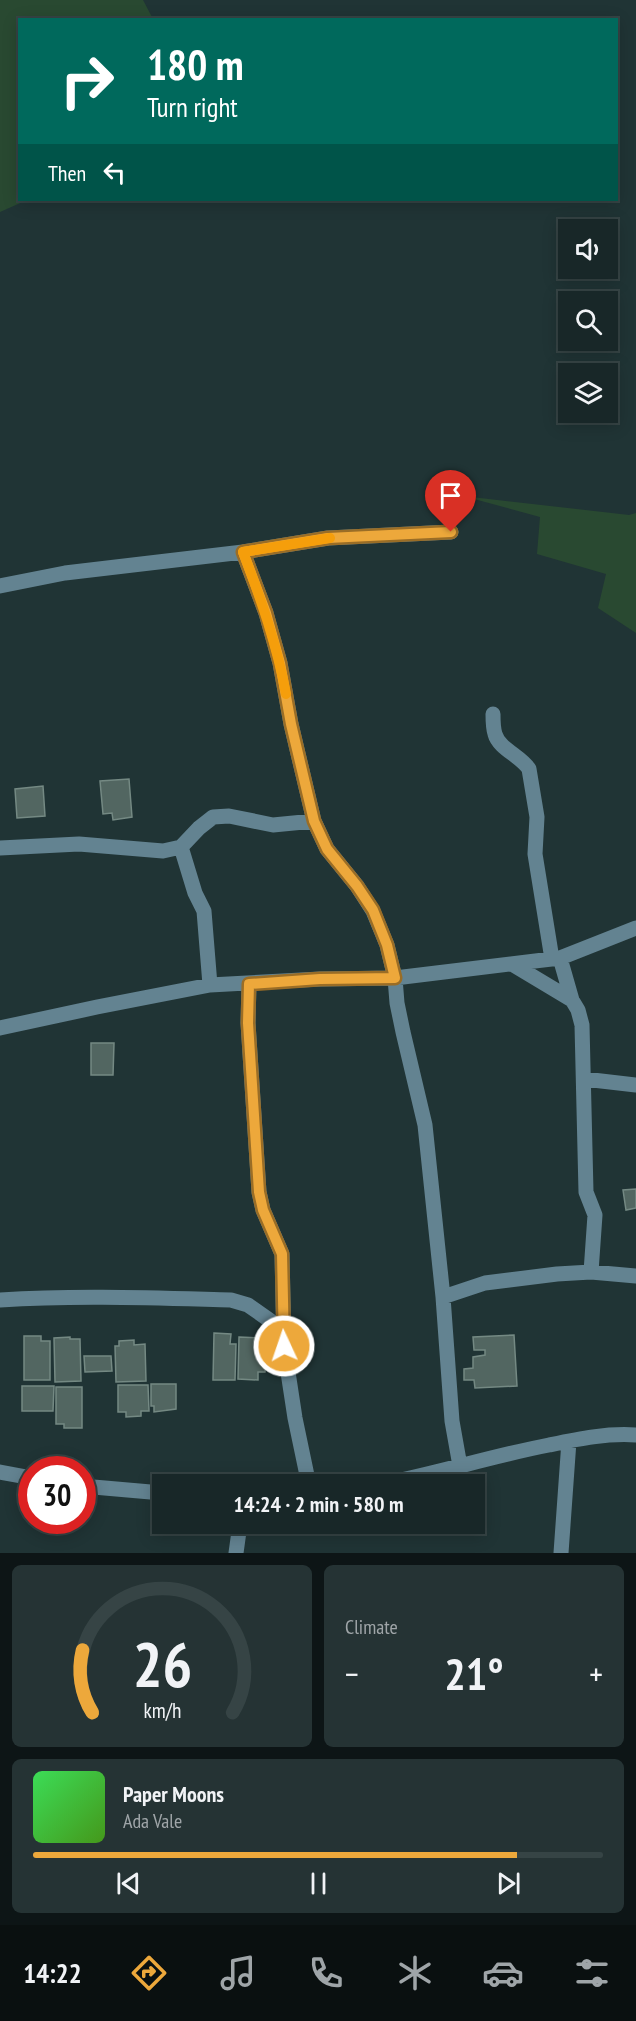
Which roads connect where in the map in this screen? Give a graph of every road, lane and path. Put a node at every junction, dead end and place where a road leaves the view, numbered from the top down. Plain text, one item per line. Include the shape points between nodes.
1 (451, 532) dead end
2 (243, 552) junction
3 (0, 586) edge
4 (493, 714) dead end
5 (314, 821) junction
6 (181, 847) junction
7 (0, 848) edge
8 (636, 928) edge
9 (556, 959) junction
10 (512, 964) junction
11 (395, 978) junction
12 (249, 984) junction
13 (210, 985) junction
14 (572, 1000) junction
15 (0, 1028) edge
16 (584, 1079) junction
17 (636, 1085) edge
18 (591, 1272) junction
19 (636, 1276) edge
20 (443, 1297) junction
21 (0, 1300) edge
22 (282, 1329) junction
23 (636, 1436) edge
24 (569, 1441) junction
25 (460, 1466) junction
26 (0, 1472) edge
27 (307, 1474) edge
28 (425, 1474) edge
29 (18, 1475) edge
30 (96, 1487) edge
31 (152, 1492) edge
32 (239, 1534) edge
33 (236, 1553) edge
34 (561, 1553) edge

1 - 2 street via 328,538
2 - 3 street via 65,573
2 - 5 street via 280,663
4 - 9 street via 498,741 529,769 537,817 535,854
5 - 6 street via 273,825 230,816 213,817
5 - 11 street via 327,849 373,910
6 - 7 street via 163,850 79,844
6 - 13 street via 204,911
8 - 9 street
9 - 10 street
9 - 14 street
10 - 11 street
10 - 14 street
11 - 12 street
11 - 20 street via 425,1125
12 - 13 street
12 - 22 street via 259,1192 282,1254
13 - 15 street
14 - 16 street via 582,1025
16 - 17 street
16 - 18 street via 586,1192 595,1215
18 - 19 street
18 - 20 street via 485,1283
20 - 25 street via 452,1421
21 - 22 street via 231,1300 248,1305
22 - 27 street
23 - 24 street
24 - 25 street
24 - 34 street
25 - 28 street
26 - 29 street
30 - 31 street
32 - 33 street

